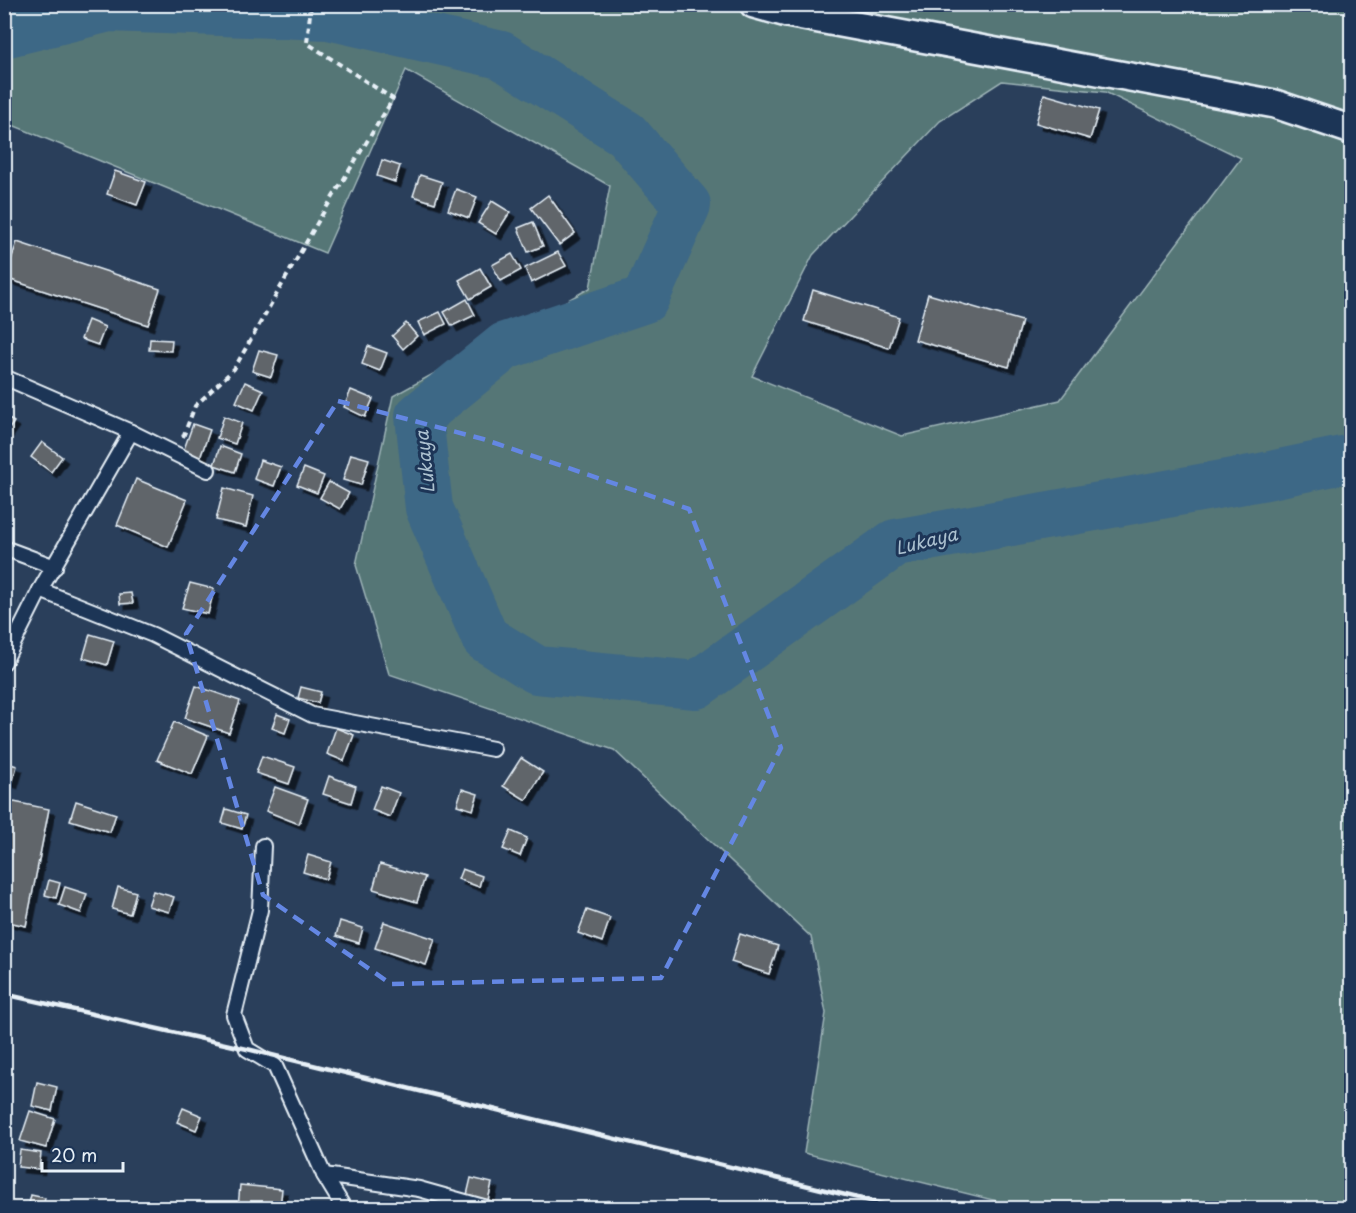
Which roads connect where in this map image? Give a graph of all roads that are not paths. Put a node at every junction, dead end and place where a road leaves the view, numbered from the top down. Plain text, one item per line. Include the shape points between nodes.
1 (754, 4) edge
2 (847, 15) edge
3 (1352, 130) edge
4 (4, 377) edge
5 (131, 432) junction
6 (208, 470) dead end
7 (4, 548) edge
8 (56, 567) junction
9 (40, 590) junction
10 (4, 662) edge
11 (493, 748) dead end
12 (263, 846) dead end
13 (324, 1175) junction
14 (344, 1209) edge
15 (487, 1209) edge

1 - 2 street via 778,11
2 - 3 street via 1275,104
4 - 5 lane
5 - 6 lane
5 - 8 lane
7 - 8 lane
8 - 9 lane
9 - 10 lane
9 - 11 lane via 153,635 312,715
12 - 13 lane via 260,910 234,1015 247,1049 275,1066
13 - 14 lane
13 - 15 lane via 419,1189

